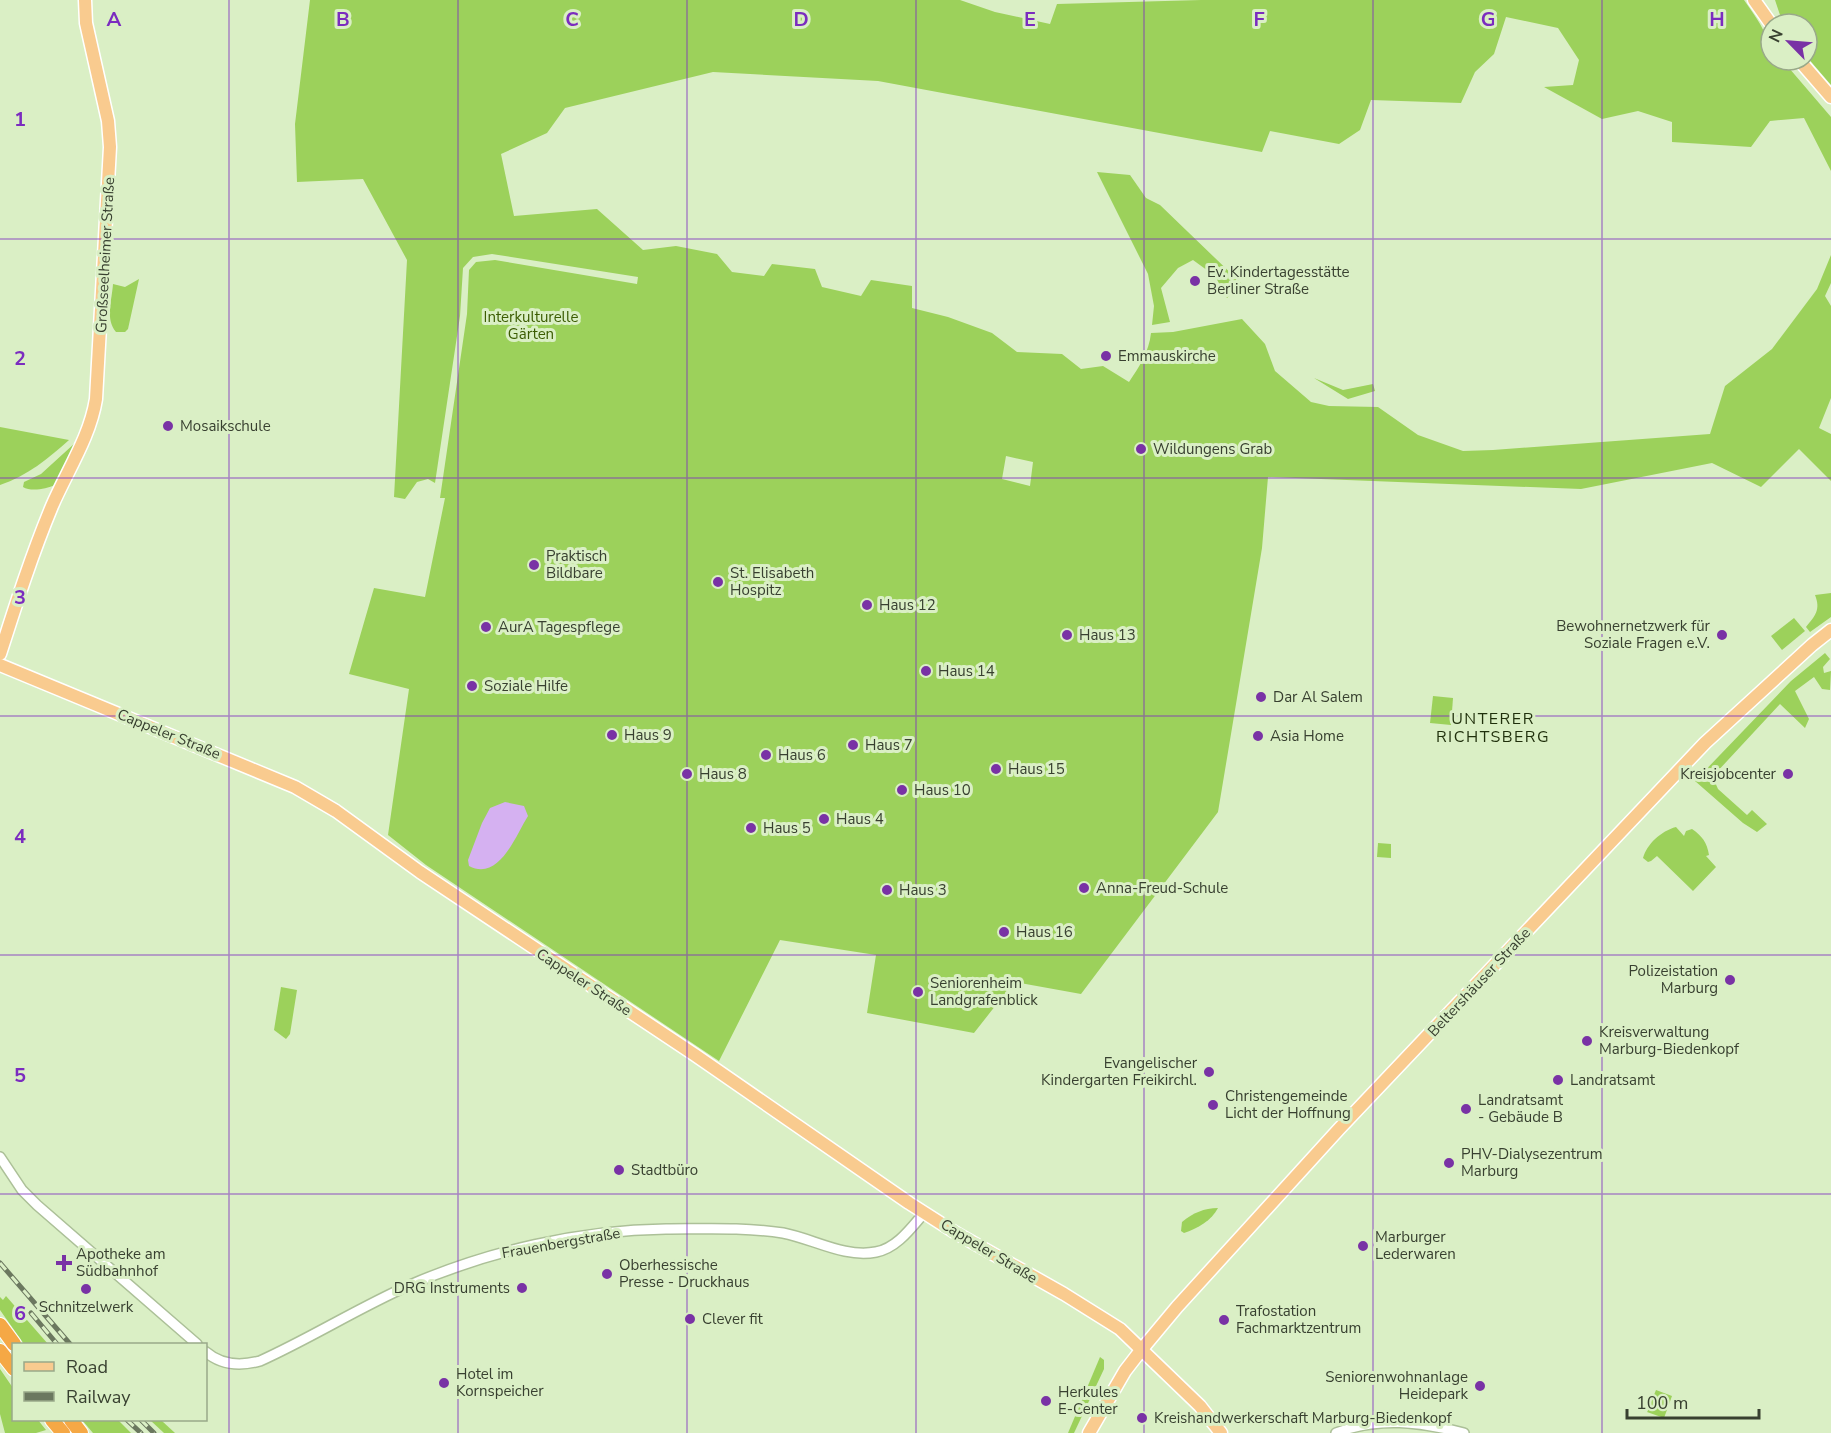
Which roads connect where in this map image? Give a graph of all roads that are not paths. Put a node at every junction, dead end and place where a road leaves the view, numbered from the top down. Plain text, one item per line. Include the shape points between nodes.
1 (85, 0) edge
2 (1809, 72) edge
3 (1831, 97) edge
4 (1831, 630) edge
5 (0, 654) edge
6 (0, 665) edge
7 (0, 1157) edge
8 (924, 1213) junction
9 (0, 1325) edge
10 (13, 1343) edge
11 (196, 1343) edge
12 (1142, 1349) junction
13 (0, 1351) edge
14 (207, 1353) edge
15 (12, 1366) edge
16 (54, 1421) edge
17 (63, 1433) edge
18 (1089, 1433) edge
19 (1221, 1433) edge
20 (1336, 1433) edge
21 (1464, 1433) edge

1 - 5 main road, Großseelheimer Straße via 110,147 93,415 53,503
2 - 3 main road
4 - 12 main road, Beltershäuser Straße via 1698,750 1339,1129
6 - 8 main road, Cappeler Straße via 285,782 315,798
7 - 11 street via 22,1190 40,1208
8 - 12 main road, Cappeler Straße via 1094,1312
8 - 14 street, Frauenbergstraße via 892,1246 865,1253 760,1231 650,1229 541,1244 478,1260 409,1286 260,1361 224,1362
9 - 10 highway
12 - 18 main road, Beltershäuser Straße
12 - 19 main road, Cappeler Straße via 1200,1406
13 - 15 highway
16 - 17 highway
20 - 21 street via 1353,1426 1400,1421

